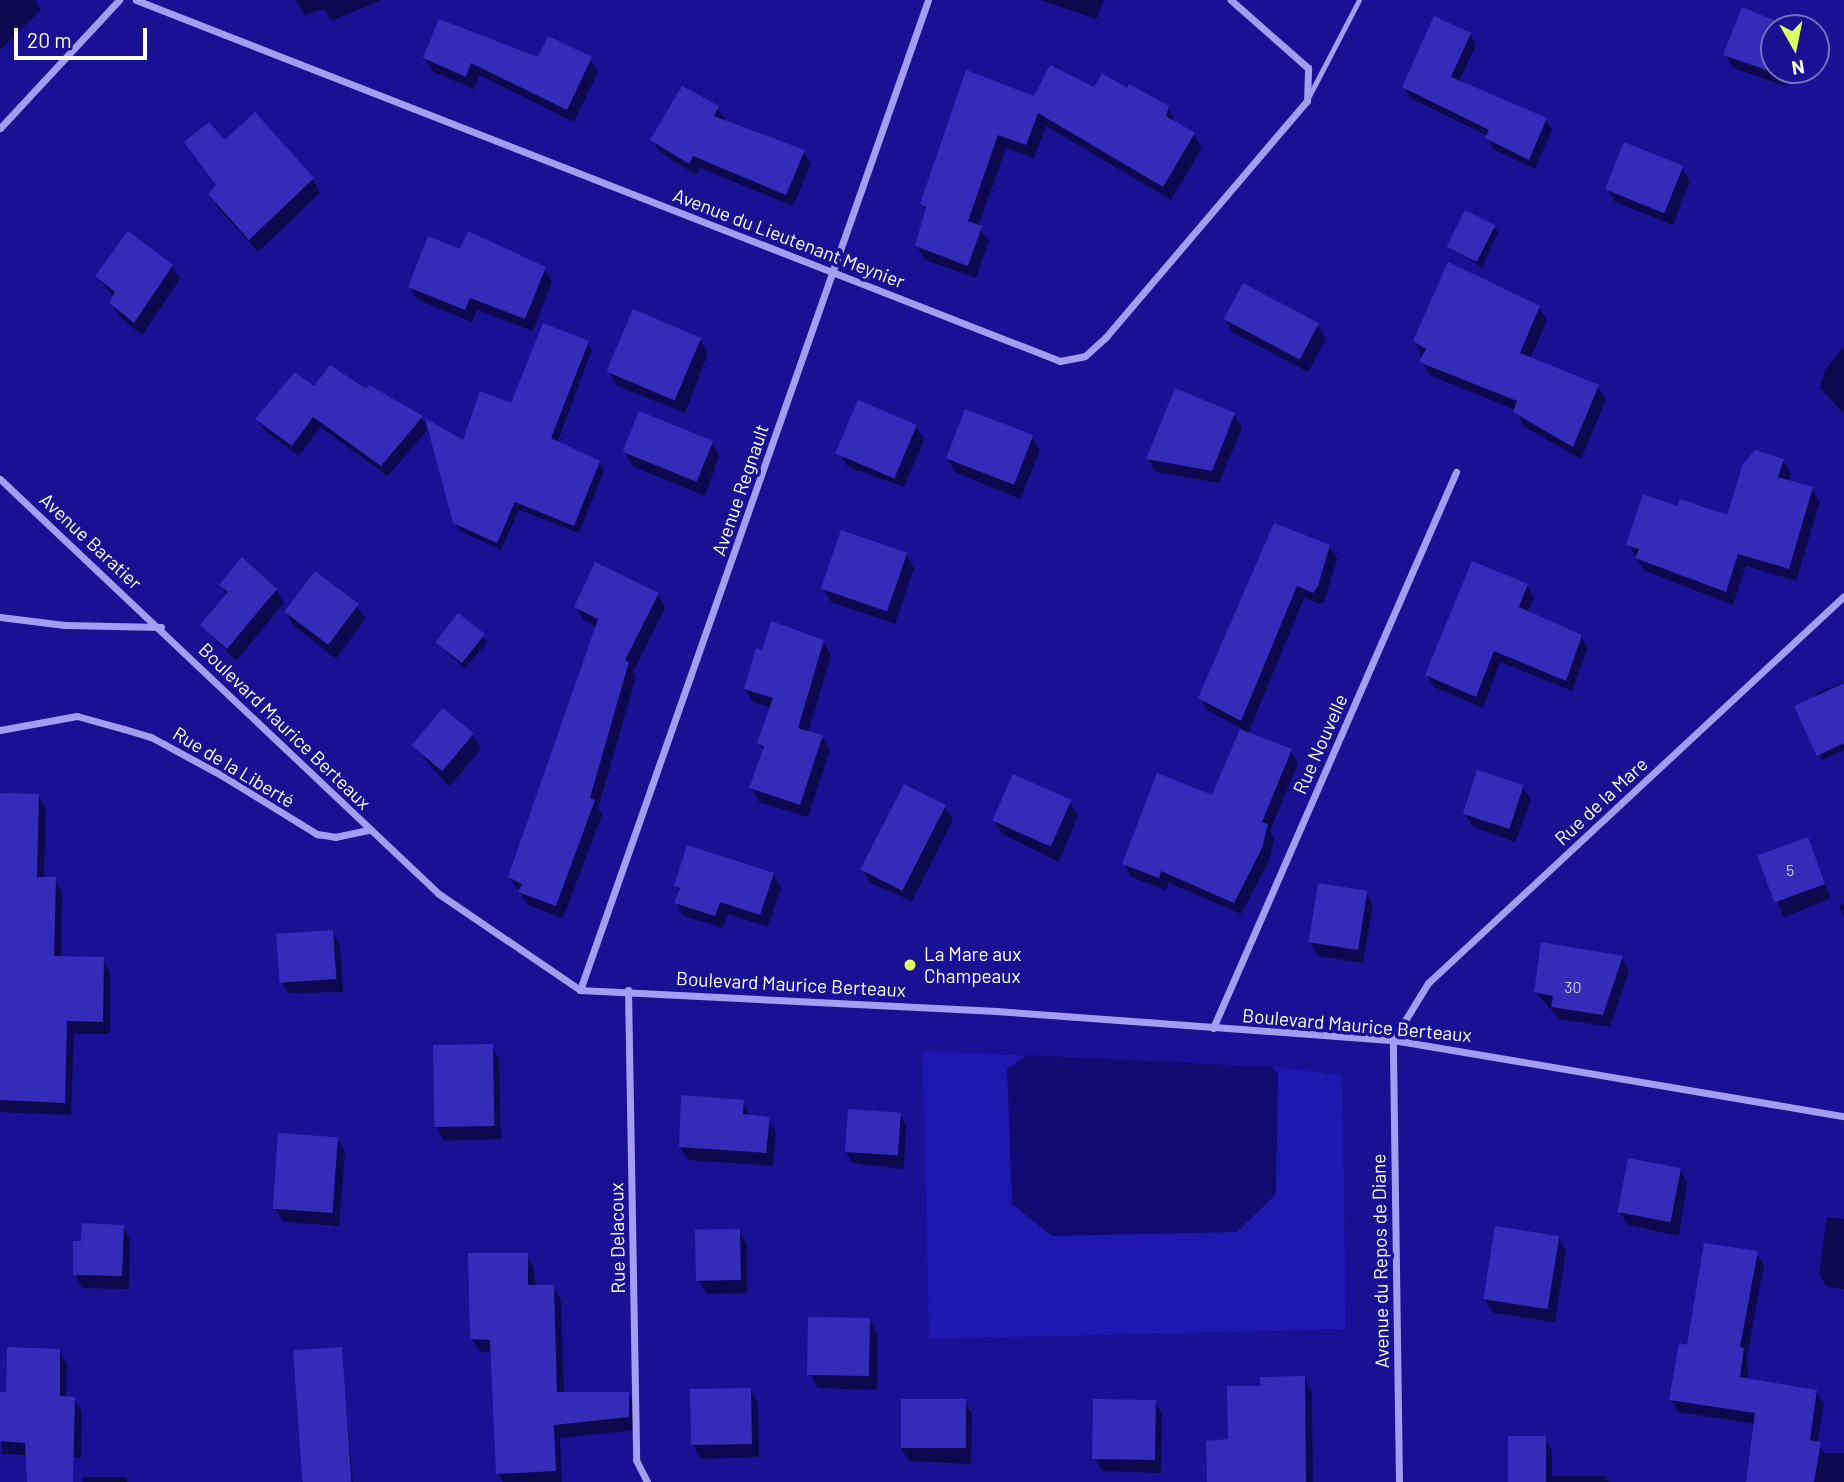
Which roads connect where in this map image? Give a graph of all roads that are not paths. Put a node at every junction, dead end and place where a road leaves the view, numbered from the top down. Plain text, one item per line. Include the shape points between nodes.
1 (119, 0) edge
2 (136, 0) edge
3 (928, 0) edge
4 (1231, 0) edge
5 (1359, 0) edge
6 (1307, 101) junction
7 (0, 128) edge
8 (834, 273) junction
9 (1456, 472) dead end
10 (0, 479) edge
11 (1844, 596) edge
12 (0, 617) edge
13 (161, 626) junction
14 (0, 730) edge
15 (369, 830) junction
16 (580, 990) junction
17 (628, 990) junction
18 (1213, 1028) junction
19 (1393, 1040) junction
20 (1844, 1116) edge
21 (647, 1482) edge
22 (1399, 1482) edge

1 - 7 street
2 - 8 street, Avenue du Lieutenant Meynier
3 - 8 street, Avenue Regnault
4 - 6 street via 1308,68
5 - 6 lane
6 - 8 street, Avenue du Lieutenant Meynier via 1085,356 1060,361
8 - 16 street, Avenue Regnault
9 - 18 street, Rue Nouvelle
10 - 13 street, Avenue Baratier
11 - 19 street, Rue de la Mare via 1428,983
12 - 13 street via 65,625
13 - 15 street, Boulevard Maurice Berteaux
14 - 15 street, Rue de la Liberté via 77,716 151,737 317,834 335,837
15 - 16 street, Boulevard Maurice Berteaux via 439,894
16 - 17 street, Boulevard Maurice Berteaux
17 - 18 street, Boulevard Maurice Berteaux
17 - 21 street, Rue Delacoux via 636,1460
18 - 19 street, Boulevard Maurice Berteaux
19 - 20 street, Boulevard Maurice Berteaux
19 - 22 street, Avenue du Repos de Diane

